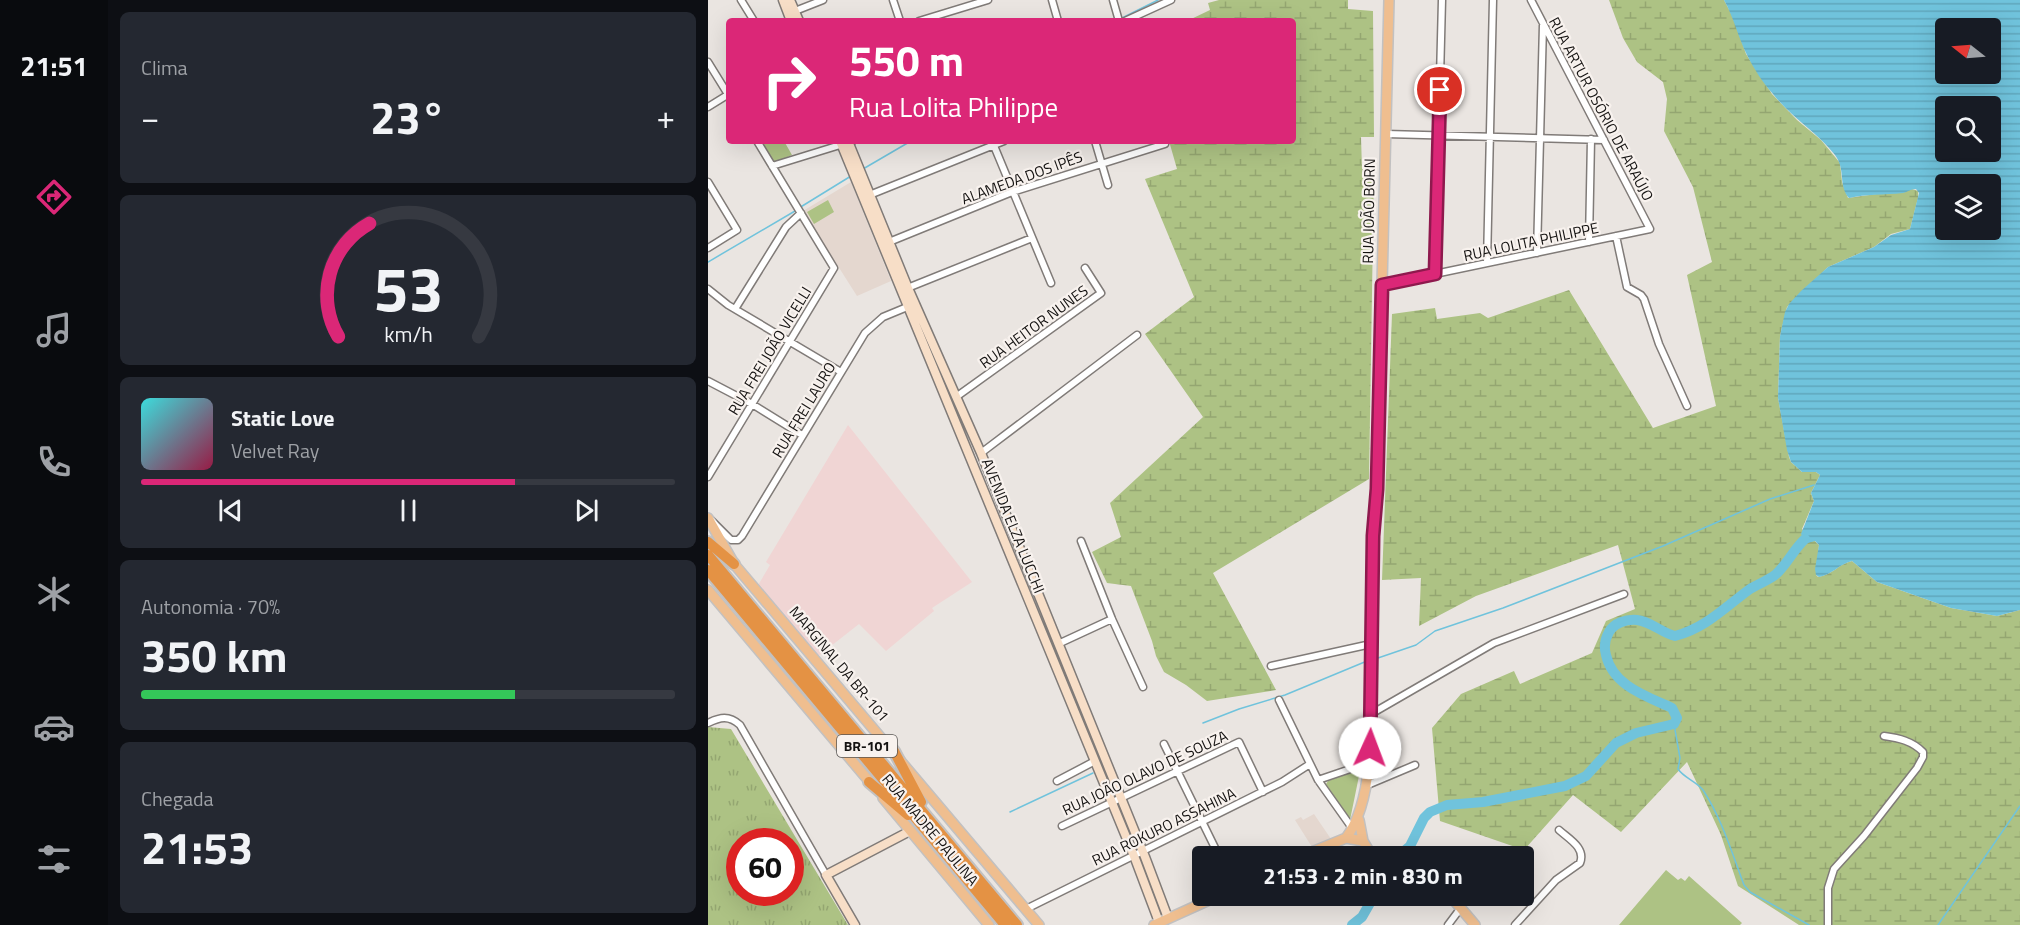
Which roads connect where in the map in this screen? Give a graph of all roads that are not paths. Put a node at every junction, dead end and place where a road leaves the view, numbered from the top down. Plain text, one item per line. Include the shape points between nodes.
1 (741, 0) edge
2 (783, 0) edge
3 (790, 0) edge
4 (823, 0) edge
5 (893, 0) edge
6 (988, 0) edge
7 (1052, 0) edge
8 (1113, 0) edge
9 (1171, 0) edge
10 (1389, 0) edge
11 (1442, 0) edge
12 (1493, 0) edge
13 (1531, 0) edge
14 (795, 11) junction
15 (752, 18) edge
16 (790, 18) edge
17 (798, 18) edge
18 (899, 18) edge
19 (929, 18) edge
20 (1057, 18) edge
21 (1119, 18) edge
22 (1132, 18) edge
23 (1543, 24) junction
24 (708, 62) edge
25 (726, 90) edge
26 (726, 97) edge
27 (708, 107) edge
28 (1386, 134) junction
29 (1439, 135) junction
30 (1490, 137) junction
31 (1540, 138) junction
32 (1591, 139) junction
33 (1604, 140) junction
34 (761, 144) edge
35 (840, 144) edge
36 (847, 144) edge
37 (990, 144) edge
38 (992, 144) edge
39 (1096, 144) edge
40 (1165, 144) dead end
41 (1101, 163) junction
42 (772, 166) junction
43 (708, 182) edge
44 (1108, 185) dead end
45 (1012, 192) junction
46 (867, 196) junction
47 (798, 210) junction
48 (1650, 229) joint
49 (1616, 236) junction
50 (1032, 238) junction
51 (889, 242) junction
52 (1589, 242) junction
53 (708, 248) edge
54 (1537, 253) junction
55 (1487, 263) junction
56 (1084, 268) dead end
57 (1435, 274) junction
58 (1051, 283) dead end
59 (1382, 285) junction
60 (708, 289) edge
61 (905, 289) junction
62 (911, 305) junction
63 (735, 309) junction
64 (1137, 335) dead end
65 (790, 342) junction
66 (841, 372) junction
67 (708, 381) edge
68 (956, 398) junction
69 (752, 404) junction
70 (1687, 406) dead end
71 (802, 435) junction
72 (981, 453) junction
73 (708, 477) edge
74 (708, 518) edge
75 (1010, 525) junction
76 (1000, 530) junction
77 (708, 534) edge
78 (1081, 541) dead end
79 (708, 542) edge
80 (708, 555) edge
81 (734, 564) junction
82 (708, 570) edge
83 (708, 590) edge
84 (1624, 594) dead end
85 (1112, 619) junction
86 (1058, 644) junction
87 (1371, 644) junction
88 (1271, 666) dead end
89 (1143, 687) dead end
90 (1279, 700) dead end
91 (1371, 714) junction
92 (708, 723) edge
93 (1884, 736) dead end
94 (1164, 744) dead end
95 (894, 751) junction
96 (1095, 761) junction
97 (1368, 763) junction
98 (1310, 764) junction
99 (1415, 765) dead end
100 (1178, 770) junction
101 (1318, 780) junction
102 (1057, 781) dead end
103 (869, 782) junction
104 (1365, 786) junction
105 (1263, 792) junction
106 (1117, 800) junction
107 (1358, 818) junction
108 (1203, 821) junction
109 (932, 824) junction
110 (1062, 826) dead end
111 (1353, 829) junction
112 (1559, 830) dead end
113 (910, 831) junction
114 (933, 836) junction
115 (1346, 837) junction
116 (1363, 841) junction
117 (1214, 846) edge
118 (1325, 846) edge
119 (1366, 846) edge
120 (1138, 853) junction
121 (826, 875) junction
122 (1196, 906) edge
123 (1458, 906) edge
124 (1026, 909) junction
125 (1460, 909) junction
126 (1160, 922) edge
127 (855, 925) edge
128 (989, 925) edge
129 (1005, 925) edge
130 (1017, 925) edge
131 (1039, 925) edge
132 (1448, 925) edge
133 (1475, 925) edge
134 (1515, 925) edge
135 (1828, 925) edge

1 - 15 street
2 - 16 main road
3 - 14 main road
4 - 14 street
5 - 18 street
6 - 19 street
7 - 20 street
8 - 21 street
9 - 22 street
10 - 28 main road, RUA JOÃO BORN
11 - 29 street
12 - 30 street
13 - 23 street, RUA ARTUR OSÓRIO DE ARAÚJO
14 - 17 main road
23 - 31 street
23 - 33 street, RUA ARTUR OSÓRIO DE ARAÚJO
24 - 25 street
26 - 27 street
28 - 29 street
28 - 59 main road, RUA JOÃO BORN
29 - 30 street
29 - 57 street
30 - 31 street
30 - 55 street
31 - 32 street
31 - 54 street
32 - 33 street
32 - 52 street
33 - 48 street, RUA ARTUR OSÓRIO DE ARAÚJO
34 - 42 street
35 - 42 street
36 - 46 main road, AVENIDA ELZA LUCCHI
37 - 46 street
38 - 45 street
39 - 41 street
40 - 41 street, ALAMEDA DOS IPÊS
41 - 44 street
41 - 45 street, ALAMEDA DOS IPÊS
42 - 47 street
43 - 53 street via 737,230
45 - 50 street
45 - 51 street, ALAMEDA DOS IPÊS
46 - 51 main road, AVENIDA ELZA LUCCHI
46 - 61 main road, AVENIDA ELZA LUCCHI
47 - 63 street
47 - 65 street, RUA FREI JOÃO VICELLI via 834,268
48 - 49 street, RUA LOLITA PHILIPPE
49 - 52 street, RUA LOLITA PHILIPPE
49 - 70 street via 1627,287 1644,298 1659,344
50 - 58 street
50 - 61 street
51 - 61 main road, AVENIDA ELZA LUCCHI
52 - 54 street, RUA LOLITA PHILIPPE
54 - 55 street, RUA LOLITA PHILIPPE
55 - 57 street, RUA LOLITA PHILIPPE
56 - 68 street, RUA HEITOR NUNES via 1101,293
57 - 59 street, RUA LOLITA PHILIPPE
59 - 87 main road, RUA JOÃO BORN
60 - 63 street
61 - 62 main road, AVENIDA ELZA LUCCHI
62 - 66 street, RUA FREI LAURO via 870,327
62 - 68 main road, AVENIDA ELZA LUCCHI
62 - 76 main road, AVENIDA ELZA LUCCHI
63 - 65 street
64 - 72 street
65 - 66 street
65 - 69 street, RUA FREI JOÃO VICELLI
66 - 71 street, RUA FREI LAURO
67 - 69 street
68 - 72 main road, AVENIDA ELZA LUCCHI
69 - 71 street
69 - 73 street, RUA FREI JOÃO VICELLI
71 - 74 street, RUA FREI LAURO via 742,536 734,542
72 - 75 main road, AVENIDA ELZA LUCCHI
74 - 81 main road
75 - 76 main road
75 - 86 main road, AVENIDA ELZA LUCCHI
76 - 96 main road, AVENIDA ELZA LUCCHI
77 - 81 main road, MARGINAL DA BR-101
78 - 85 street
79 - 81 highway
80 - 109 highway, BR-101
81 - 95 main road, MARGINAL DA BR-101
82 - 114 highway, BR-101
83 - 103 main road, RUA MADRE PAULINA
84 - 91 street via 1494,643
85 - 86 street
85 - 89 street
86 - 106 main road, AVENIDA ELZA LUCCHI
87 - 88 street
87 - 91 main road, RUA JOÃO BORN
90 - 98 street
91 - 97 main road, RUA JOÃO BORN
92 - 121 street via 724,717 740,725
93 - 135 street via 1907,740 1923,752 1923,757 1834,869 1828,888
94 - 100 street
95 - 109 highway
95 - 124 main road, MARGINAL DA BR-101
96 - 102 street
96 - 106 main road, AVENIDA ELZA LUCCHI
97 - 101 street
97 - 104 main road, RUA JOÃO BORN
98 - 101 street
98 - 105 street, RUA ROKURO ASSAHINA
99 - 104 street
100 - 105 street, RUA JOÃO OLAVO DE SOUZA via 1239,742
100 - 106 street, RUA JOÃO OLAVO DE SOUZA
100 - 108 street
101 - 111 street
103 - 113 main road, RUA MADRE PAULINA
103 - 114 highway
104 - 107 main road, RUA JOÃO BORN
105 - 108 street, RUA ROKURO ASSAHINA
106 - 110 street, RUA JOÃO OLAVO DE SOUZA
106 - 120 main road, AVENIDA ELZA LUCCHI
107 - 111 main road
107 - 116 main road
108 - 117 street
108 - 120 street, RUA ROKURO ASSAHINA
109 - 130 highway, BR-101
111 - 115 main road
112 - 134 street via 1581,850 1580,863 1556,880
113 - 121 main road
113 - 128 main road, RUA MADRE PAULINA
114 - 129 highway, BR-101
115 - 116 main road
115 - 118 main road
116 - 119 main road
120 - 124 street, RUA ROKURO ASSAHINA
120 - 126 main road, AVENIDA ELZA LUCCHI
121 - 127 main road
122 - 126 main road
123 - 125 main road
124 - 131 main road, MARGINAL DA BR-101
125 - 132 street
125 - 133 main road

